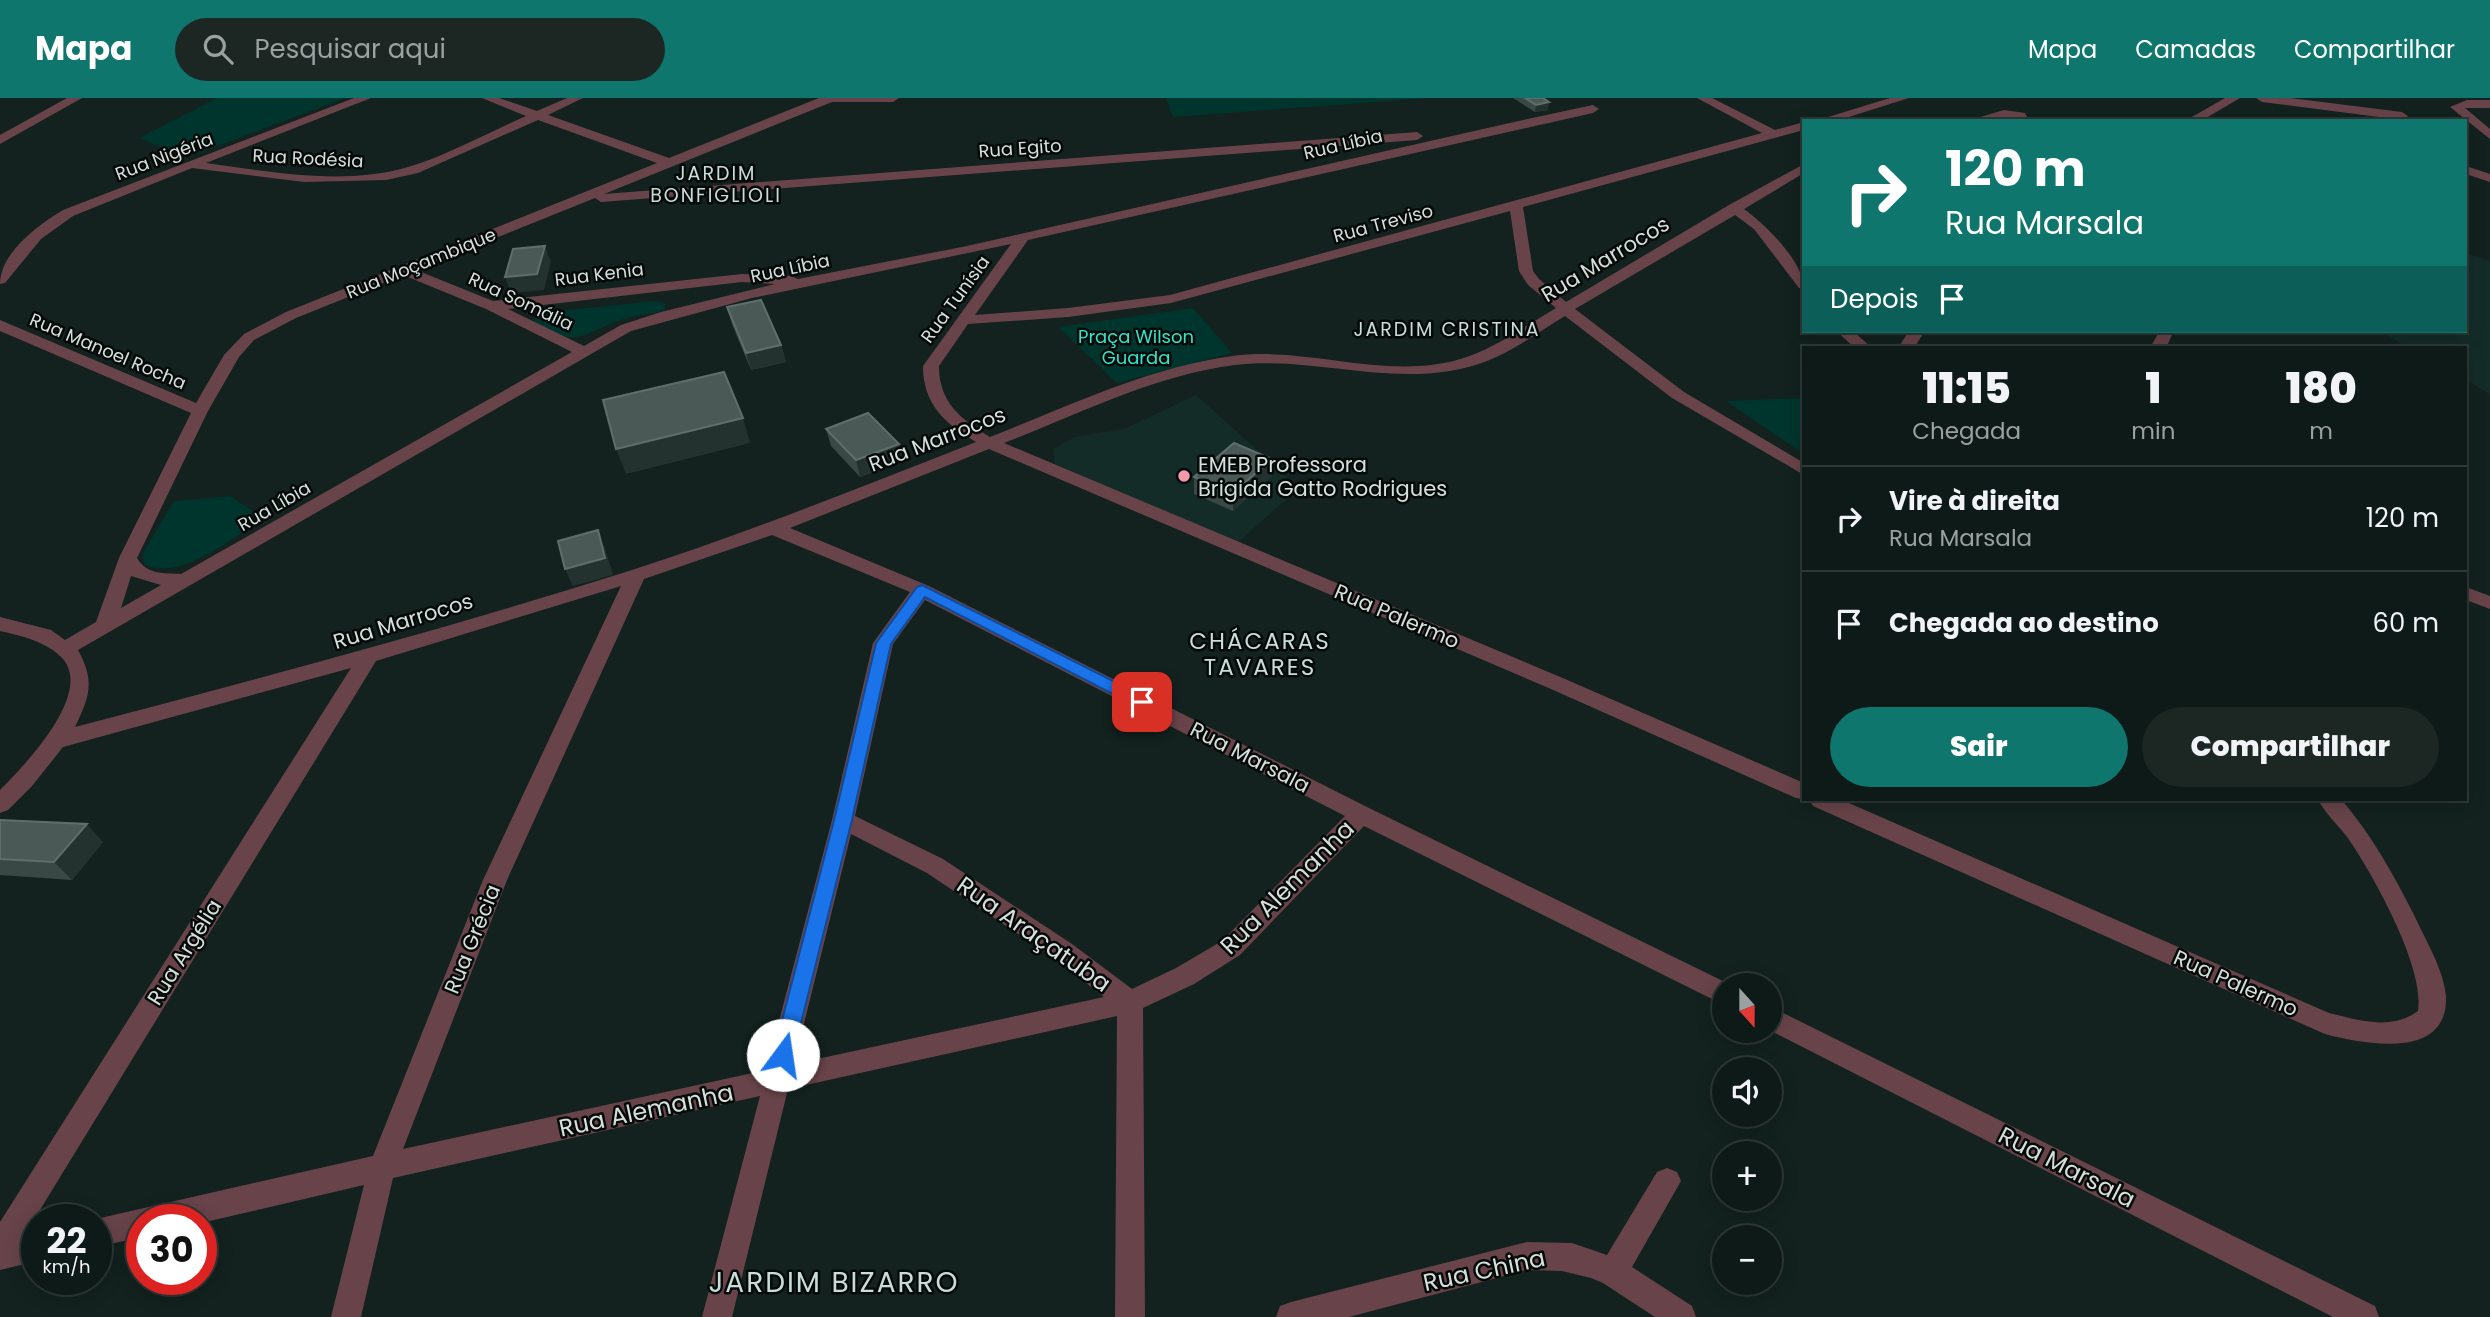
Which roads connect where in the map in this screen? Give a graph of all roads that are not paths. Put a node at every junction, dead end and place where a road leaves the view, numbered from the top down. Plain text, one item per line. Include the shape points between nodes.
1 (76, 98) edge
2 (365, 98) edge
3 (488, 98) edge
4 (577, 98) edge
5 (830, 98) edge
6 (893, 98) edge
7 (1703, 98) edge
8 (1903, 98) edge
9 (2234, 98) edge
10 (2248, 98) edge
11 (2262, 98) edge
12 (2373, 98) edge
13 (2490, 104) edge
14 (1593, 109) dead end
15 (539, 116) junction
16 (2301, 116) dead end
17 (1828, 119) edge
18 (1982, 119) edge
19 (2023, 119) edge
20 (2195, 119) edge
21 (2405, 119) edge
22 (1802, 126) edge
23 (1773, 134) junction
24 (1465, 135) junction
25 (2490, 135) edge
26 (0, 140) edge
27 (1292, 145) junction
28 (670, 163) junction
29 (190, 165) junction
30 (1317, 169) junction
31 (1802, 169) edge
32 (2469, 169) edge
33 (2490, 178) edge
34 (578, 200) junction
35 (1516, 206) junction
36 (1734, 208) junction
37 (1023, 237) junction
38 (404, 270) junction
39 (0, 280) edge
40 (811, 282) junction
41 (1802, 282) edge
42 (669, 285) junction
43 (730, 300) junction
44 (491, 306) junction
45 (1566, 310) junction
46 (965, 320) junction
47 (0, 326) edge
48 (1846, 333) edge
49 (1862, 346) edge
50 (582, 351) junction
51 (200, 411) junction
52 (989, 443) junction
53 (1802, 469) edge
54 (773, 528) junction
55 (128, 558) junction
56 (636, 575) junction
57 (183, 580) junction
58 (922, 590) junction
59 (2467, 593) edge
60 (2490, 603) edge
61 (0, 624) edge
62 (105, 625) junction
63 (66, 648) junction
64 (369, 656) junction
65 (58, 740) junction
66 (1802, 791) edge
67 (1823, 801) edge
68 (2330, 801) edge
69 (0, 804) edge
70 (1361, 814) junction
71 (843, 820) junction
72 (1712, 988) edge
73 (1130, 1002) junction
74 (1782, 1024) edge
75 (776, 1081) junction
76 (382, 1167) junction
77 (1667, 1181) dead end
78 (217, 1205) edge
79 (0, 1248) edge
80 (21, 1251) edge
81 (0, 1256) edge
82 (1613, 1272) junction
83 (346, 1317) edge
84 (717, 1317) edge
85 (1130, 1317) edge
86 (1291, 1317) edge
87 (1681, 1317) edge
88 (2364, 1317) edge

1 - 26 street
2 - 29 street, Rua Nigéria
3 - 15 street
4 - 15 street, Rua Rodésia
5 - 6 street
5 - 28 street, Rua Moçambique via 790,109
7 - 23 street
8 - 17 street
9 - 20 street
10 - 16 street
11 - 21 street
12 - 21 street
13 - 25 street via 2456,107
14 - 24 street, Rua Líbia
15 - 28 street
15 - 29 street, Rua Rodésia via 387,177 311,179
18 - 19 street via 2004,114
22 - 23 street, Rua Treviso
23 - 35 street, Rua Treviso
24 - 27 street, Rua Egito
24 - 30 street, Rua Líbia
27 - 30 street
27 - 34 street, Rua Egito
28 - 34 street, Rua Moçambique
29 - 39 street, Rua Nigéria via 55,218 35,235
30 - 37 street, Rua Líbia
31 - 36 street, Rua Marrocos
32 - 33 street
34 - 38 street, Rua Moçambique
35 - 45 street via 1527,271 1533,282
35 - 46 street, Rua Treviso via 1171,299 1085,313
36 - 41 street via 1759,226
36 - 45 street, Rua Marrocos
37 - 40 street, Rua Líbia
37 - 46 street, Rua Tunísia
38 - 44 street, Rua Somália
38 - 51 street, Rua Moçambique via 291,315 249,337 232,355
40 - 42 street, Rua Kenia via 742,278
40 - 43 street, Rua Líbia
42 - 43 street, Rua Kenia via 711,290
42 - 44 street, Rua Kenia
43 - 50 street, Rua Líbia via 646,321
44 - 50 street, Rua Somália
45 - 52 street, Rua Marrocos via 1461,367 1373,371 1319,362 1232,359 1145,382
45 - 53 street via 1678,395
46 - 52 street, Rua Tunísia via 931,366 929,384 938,406
47 - 51 street, Rua Manoel Rocha
48 - 49 street
50 - 57 street, Rua Líbia
51 - 55 street, Rua Moçambique
52 - 54 street, Rua Marrocos
52 - 66 street, Rua Palermo
54 - 56 street, Rua Marrocos
54 - 58 street, Rua Marsala
55 - 57 street via 145,578
55 - 62 street, Rua Moçambique
56 - 64 street, Rua Marrocos
56 - 76 street, Rua Grécia via 495,880
57 - 62 street, Rua Líbia
58 - 70 street, Rua Marsala
58 - 71 street via 883,643
59 - 60 street
61 - 63 street via 48,635
62 - 63 street, Rua Líbia
63 - 65 street via 80,665 81,687
64 - 65 street, Rua Marrocos
64 - 79 street, Rua Argélia
65 - 69 street
67 - 68 street, Rua Palermo via 2325,1023 2369,1033 2416,1029 2430,1017 2432,996 2425,966 2383,876
70 - 72 street, Rua Marsala
70 - 73 street, Rua Alemanha via 1231,948
71 - 73 street, Rua Araçatuba via 935,866 1063,951
71 - 75 street
73 - 75 street, Rua Alemanha
73 - 85 street, Rua Araçatuba
74 - 88 street, Rua Marsala
75 - 76 street, Rua Alemanha
75 - 84 street
76 - 78 street, Rua Alemanha
76 - 83 street, Rua Grécia
77 - 82 street
80 - 81 street
82 - 86 street, Rua China via 1562,1255 1527,1256
82 - 87 street, Rua China

